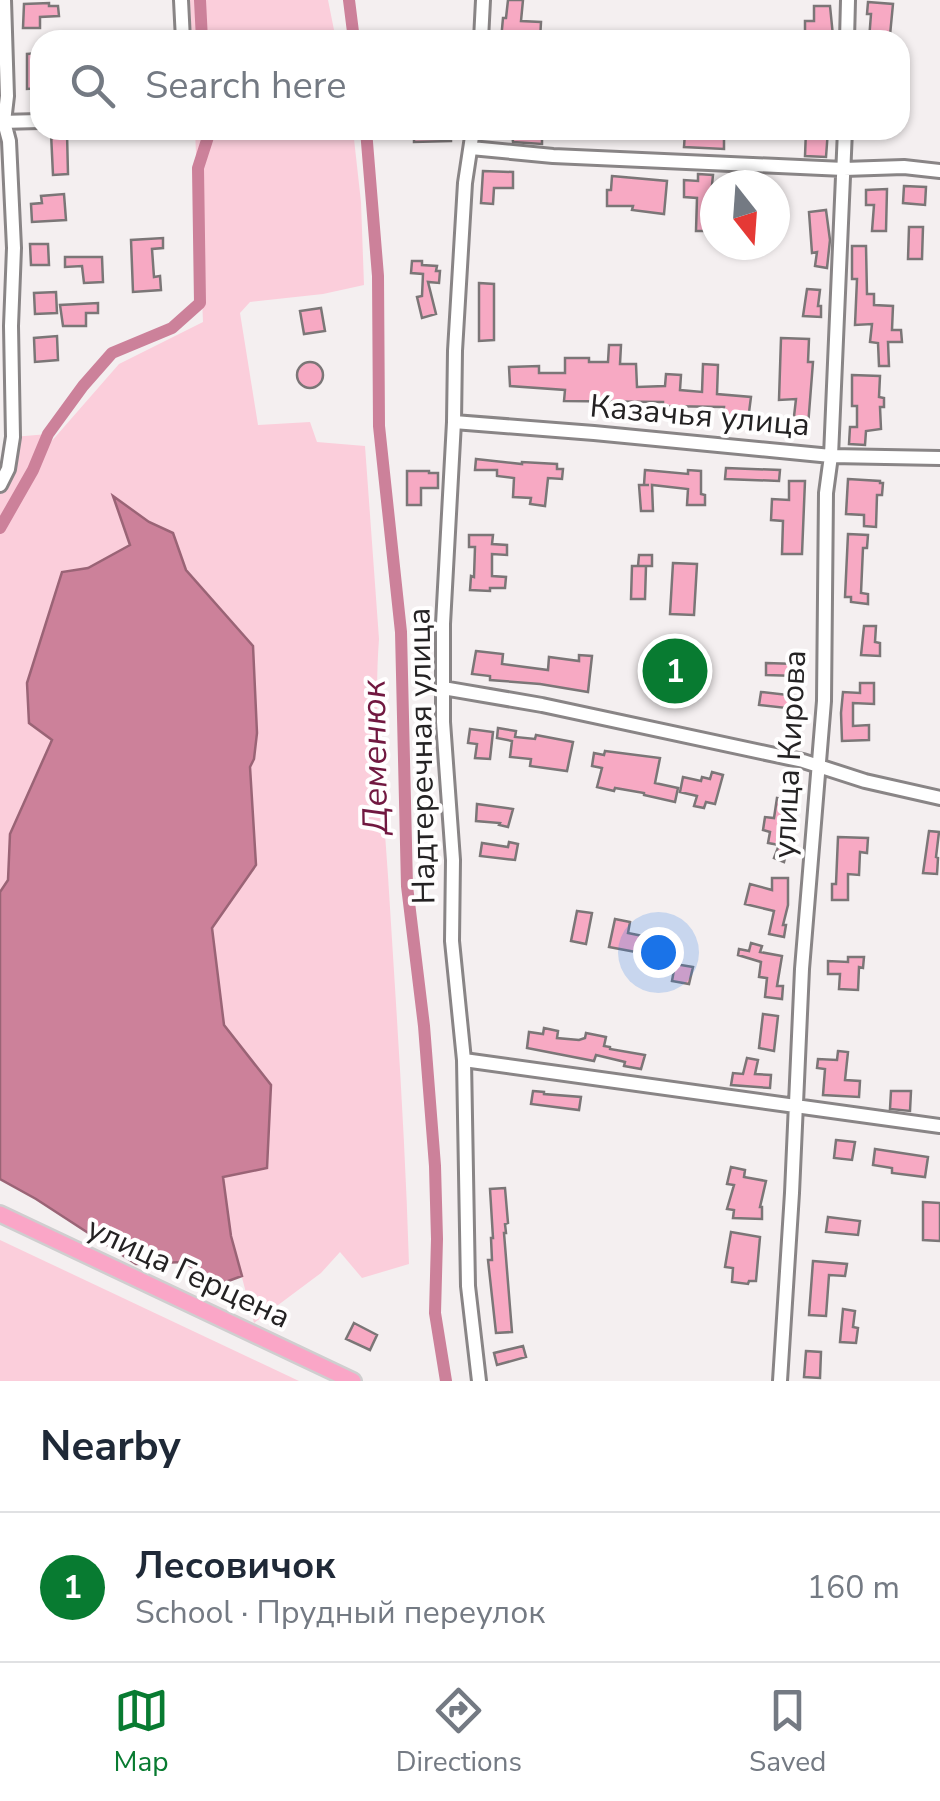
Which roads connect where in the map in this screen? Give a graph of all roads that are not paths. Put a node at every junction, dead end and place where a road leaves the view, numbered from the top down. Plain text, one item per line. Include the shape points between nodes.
1 (4, 0) edge
2 (180, 0) edge
3 (483, 0) edge
4 (848, 0) edge
5 (182, 30) edge
6 (482, 30) edge
7 (847, 30) edge
8 (2, 122) edge
9 (30, 122) edge
10 (472, 140) edge
11 (845, 140) edge
12 (471, 148) junction
13 (844, 169) junction
14 (940, 171) edge
15 (454, 422) junction
16 (831, 456) junction
17 (940, 458) edge
18 (0, 485) edge
19 (443, 688) junction
20 (819, 767) junction
21 (940, 798) edge
22 (464, 1060) junction
23 (796, 1107) junction
24 (940, 1126) edge
25 (0, 1214) edge
26 (353, 1381) edge
27 (479, 1381) edge
28 (780, 1381) edge

1 - 8 street
2 - 5 street
3 - 6 street
4 - 7 street
8 - 9 street
8 - 18 street via 9,140 14,248 13,437
10 - 12 street, Надтеречная улица
11 - 13 street, улица Кирова
12 - 13 street
12 - 15 street, Надтеречная улица
13 - 14 street
13 - 16 street, улица Кирова
15 - 16 street, Казачья улица
15 - 19 street, Надтеречная улица
16 - 17 street, Казачья улица
16 - 20 street, улица Кирова
19 - 20 street
19 - 22 street, Надтеречная улица via 452,940
20 - 21 street
20 - 23 street, улица Кирова
22 - 23 street
22 - 27 street, Надтеречная улица via 468,1286
23 - 24 street
23 - 28 street, улица Кирова
25 - 26 main road, улица Герцена

